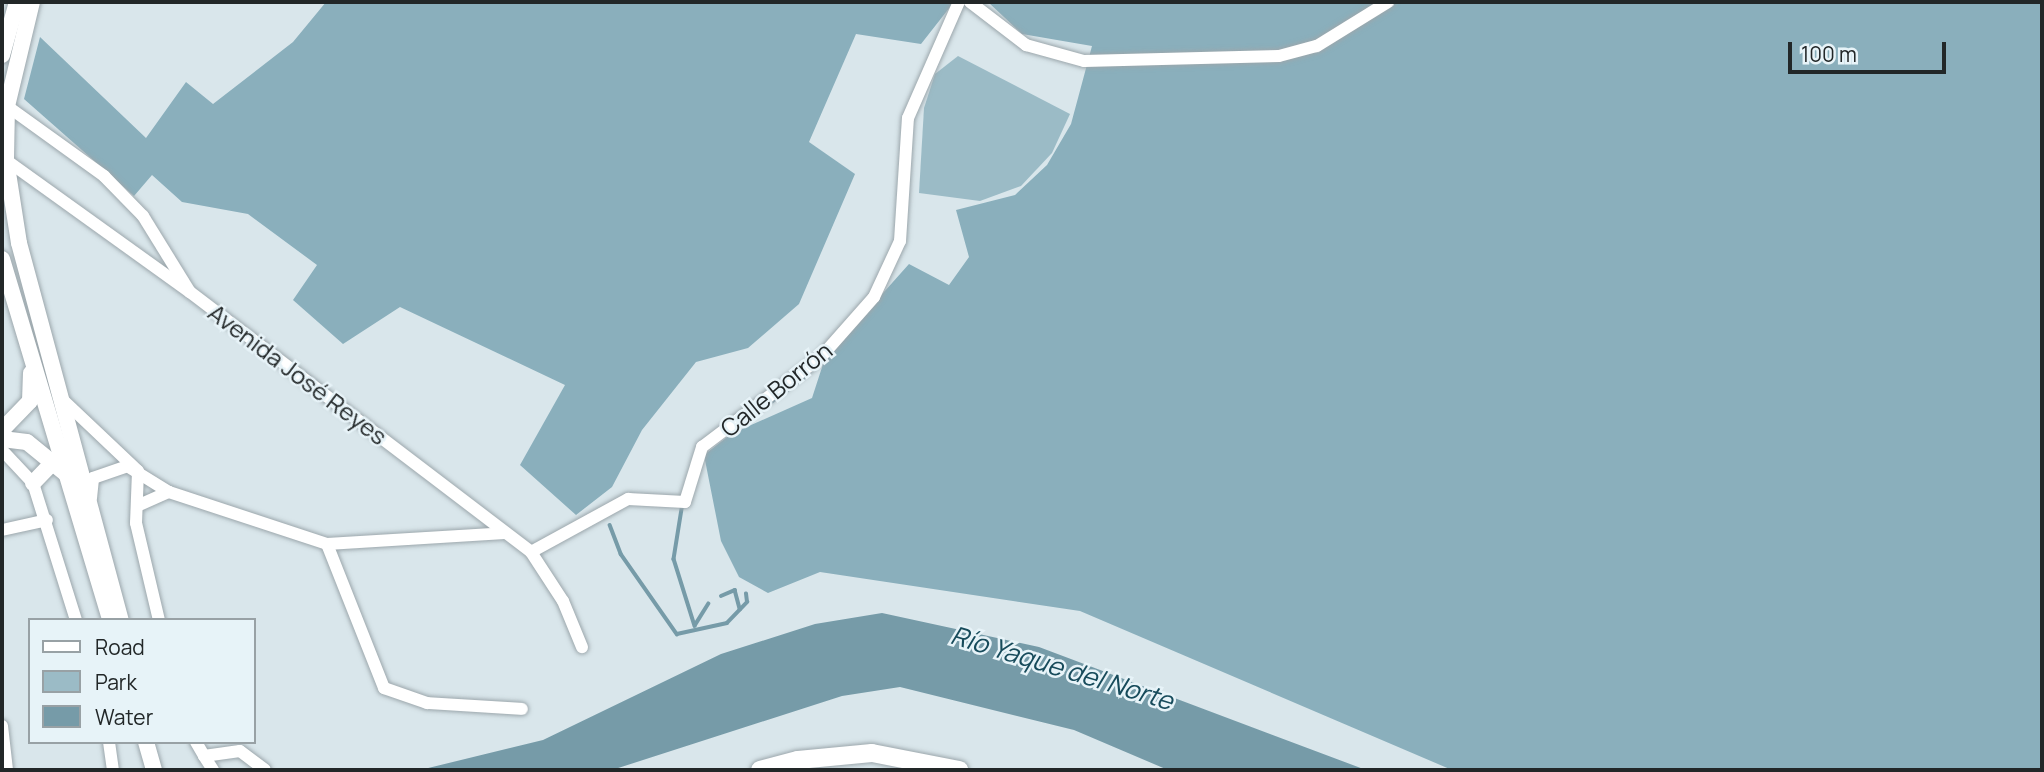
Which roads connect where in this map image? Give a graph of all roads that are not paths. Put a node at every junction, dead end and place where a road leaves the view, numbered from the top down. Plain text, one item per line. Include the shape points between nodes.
1 (17, 2) edge
2 (32, 2) edge
3 (959, 2) edge
4 (970, 2) edge
5 (1388, 2) edge
6 (2, 55) edge
7 (6, 106) junction
8 (6, 160) junction
9 (2, 259) edge
10 (190, 292) junction
11 (27, 336) junction
12 (57, 392) junction
13 (2, 430) edge
14 (2, 439) edge
15 (2, 450) edge
16 (54, 461) junction
17 (138, 471) junction
18 (68, 476) junction
19 (33, 483) junction
20 (170, 492) junction
21 (90, 502) junction
22 (137, 506) junction
23 (47, 520) junction
24 (2, 530) edge
25 (505, 533) junction
26 (327, 544) junction
27 (531, 552) junction
28 (75, 618) edge
29 (109, 618) edge
30 (120, 618) edge
31 (159, 618) edge
32 (582, 648) dead end
33 (522, 709) dead end
34 (2, 726) edge
35 (109, 744) edge
36 (147, 744) edge
37 (158, 744) edge
38 (197, 744) edge
39 (3, 746) edge
40 (204, 756) junction
41 (8, 770) edge
42 (113, 770) edge
43 (154, 770) edge
44 (165, 770) edge
45 (213, 770) edge
46 (265, 770) edge
47 (760, 770) edge
48 (959, 770) edge

1 - 6 main road
2 - 7 main road
3 - 27 street, Calle Borrón via 908,118 900,241 874,297 821,357 702,447 685,502 628,499
4 - 5 street via 1026,45 1084,61 1279,56 1317,46
7 - 8 main road
7 - 10 street, Avenida José Reyes via 104,176 143,216
8 - 10 street
8 - 12 main road via 19,243
9 - 11 main road
10 - 25 street, Avenida José Reyes
11 - 13 main road via 30,401
11 - 18 main road
12 - 17 street via 89,432
12 - 21 main road
14 - 16 main road via 27,442
15 - 19 street
16 - 18 main road
16 - 19 main road
17 - 20 street
17 - 21 street via 103,470 93,478
17 - 22 street
18 - 29 main road
19 - 23 street
20 - 22 street
20 - 26 street
21 - 30 main road
22 - 31 street
23 - 24 street
23 - 28 street
25 - 26 street
25 - 27 street, Avenida José Reyes
26 - 33 street via 384,688 427,703
27 - 32 street, Avenida José Reyes via 564,601
34 - 39 street
35 - 42 street
36 - 43 main road
37 - 44 main road
38 - 40 street
39 - 41 street
40 - 45 street
40 - 46 street via 240,751
47 - 48 main road via 872,753

